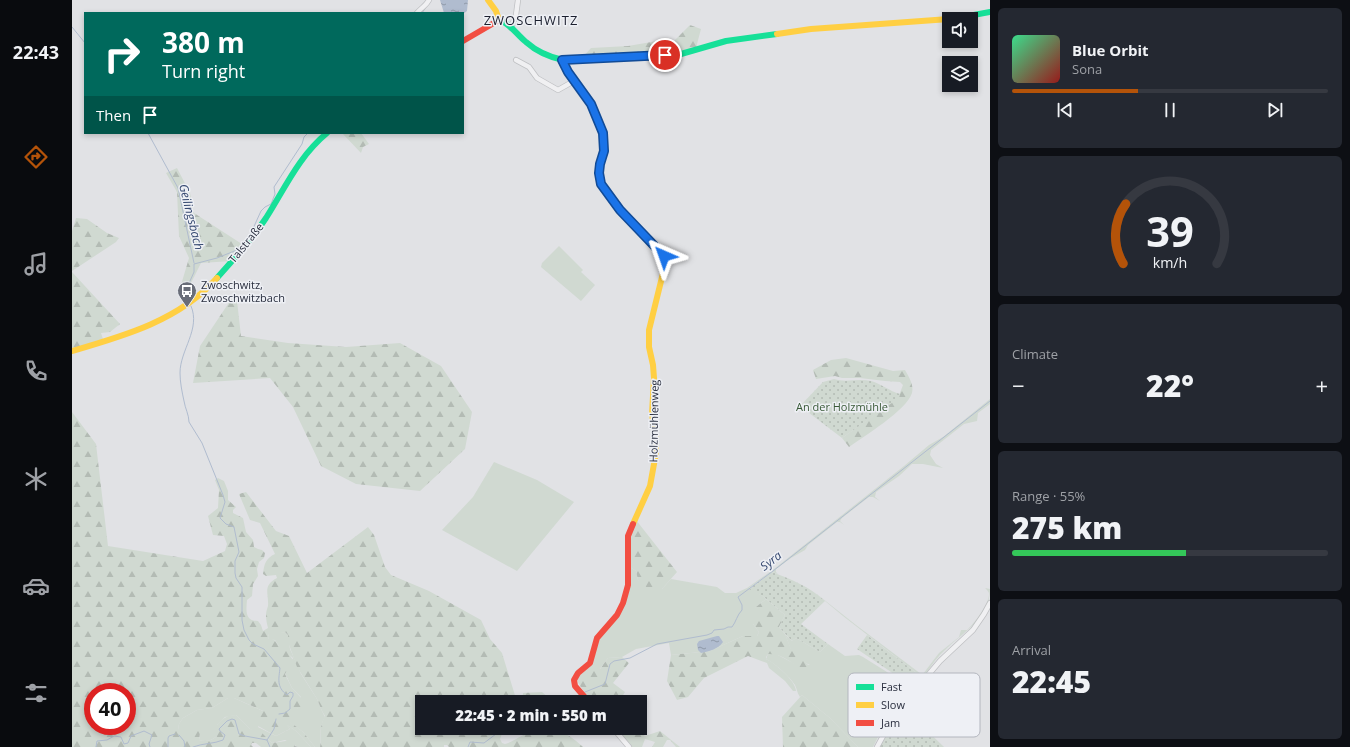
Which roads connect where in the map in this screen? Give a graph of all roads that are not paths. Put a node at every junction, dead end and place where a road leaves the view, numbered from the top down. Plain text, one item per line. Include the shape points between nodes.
1 (430, 0) edge
2 (488, 0) edge
3 (518, 0) edge
4 (427, 5) junction
5 (418, 12) edge
6 (424, 12) edge
7 (990, 12) edge
8 (978, 14) edge
9 (499, 20) junction
10 (942, 20) edge
11 (511, 28) junction
12 (464, 40) edge
13 (516, 60) dead end
14 (562, 60) junction
15 (574, 81) junction
16 (326, 134) edge
17 (72, 351) edge
18 (990, 603) edge
19 (930, 673) edge
20 (582, 695) edge
21 (619, 735) edge
22 (882, 737) edge
23 (629, 747) edge
24 (877, 747) edge

1 - 4 street
2 - 9 street
3 - 11 street
4 - 5 street
4 - 6 street
7 - 8 street
9 - 11 street
9 - 12 street
10 - 14 street via 811,29 726,41 681,54
11 - 14 street via 528,44 554,59
13 - 15 street via 529,67 537,78 558,90
14 - 15 street, Holzmühlenweg
15 - 20 street, Holzmühlenweg via 591,104 603,133 604,151 599,173 601,184 620,210 664,256 665,265 648,330 654,378 652,414 656,441 650,486 628,536 628,585 623,603 617,615 597,638 590,663 575,676 573,682
16 - 17 street, Talstraße via 307,152 260,227 209,287 158,322 128,335
18 - 19 street via 973,630
21 - 23 street
22 - 24 street

